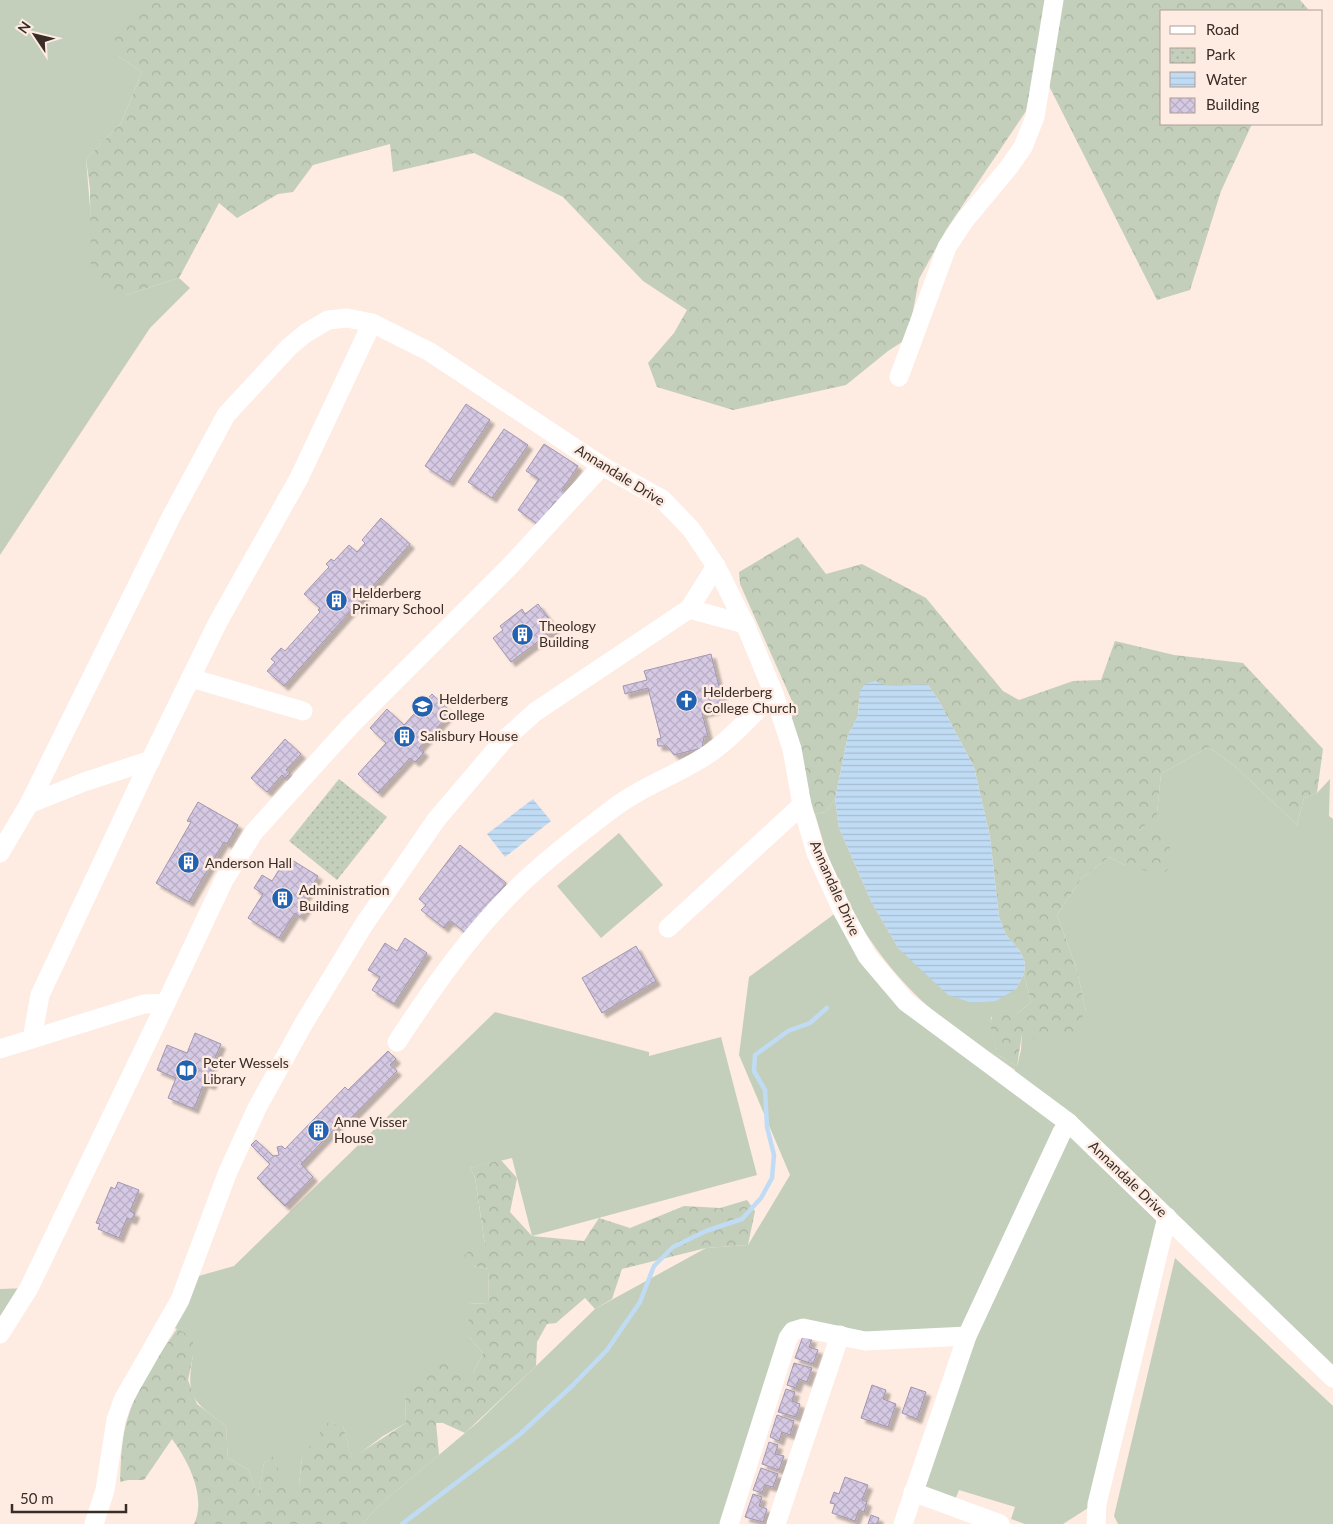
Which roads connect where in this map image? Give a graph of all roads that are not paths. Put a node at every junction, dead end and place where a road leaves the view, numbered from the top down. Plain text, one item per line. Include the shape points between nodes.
1 (1054, 0) edge
2 (372, 323) junction
3 (899, 377) dead end
4 (602, 466) junction
5 (716, 566) junction
6 (689, 608) junction
7 (745, 624) junction
8 (190, 678) junction
9 (774, 694) junction
10 (303, 711) dead end
11 (151, 760) junction
12 (29, 804) junction
13 (802, 805) junction
14 (0, 853) edge
15 (668, 928) dead end
16 (166, 1003) junction
17 (32, 1039) junction
18 (397, 1042) dead end
19 (0, 1049) edge
20 (1069, 1122) junction
21 (1168, 1217) junction
22 (0, 1334) edge
23 (840, 1335) junction
24 (967, 1336) junction
25 (1333, 1378) edge
26 (913, 1492) junction
27 (1092, 1522) edge
28 (94, 1524) edge
29 (729, 1524) edge
30 (776, 1524) edge
31 (903, 1524) edge
32 (1000, 1524) edge

1 - 3 street via 1036,117 1024,147 964,220 947,247
2 - 4 street, Annandale Drive via 430,352
2 - 8 street via 299,478
2 - 12 street, Annandale Drive via 347,318 328,320 313,328 289,347 226,415
4 - 5 street, Annandale Drive via 662,499 691,528
4 - 16 street via 510,566 351,725 254,832 224,880
5 - 6 street
5 - 7 street, Annandale Drive
6 - 7 street
6 - 28 street via 535,712 503,741 436,820 358,934 258,1108 227,1174 180,1300 123,1400 116,1420 105,1490
7 - 9 street, Annandale Drive
8 - 10 street
8 - 11 street
9 - 13 street, Annandale Drive via 792,748
9 - 18 street via 710,754 644,788 616,807 521,884 432,989
11 - 12 street
11 - 17 street via 40,995
12 - 14 street
13 - 15 street
13 - 20 street, Annandale Drive via 816,853 842,910 867,956 884,978 906,1002
16 - 17 street via 144,1004
16 - 22 street via 29,1288
17 - 19 street
20 - 21 street, Annandale Drive
20 - 24 street
21 - 25 street, Annandale Drive
21 - 27 street
23 - 24 street via 865,1341
23 - 29 street via 803,1328 790,1335
23 - 30 street
24 - 26 street
26 - 31 street
26 - 32 street

